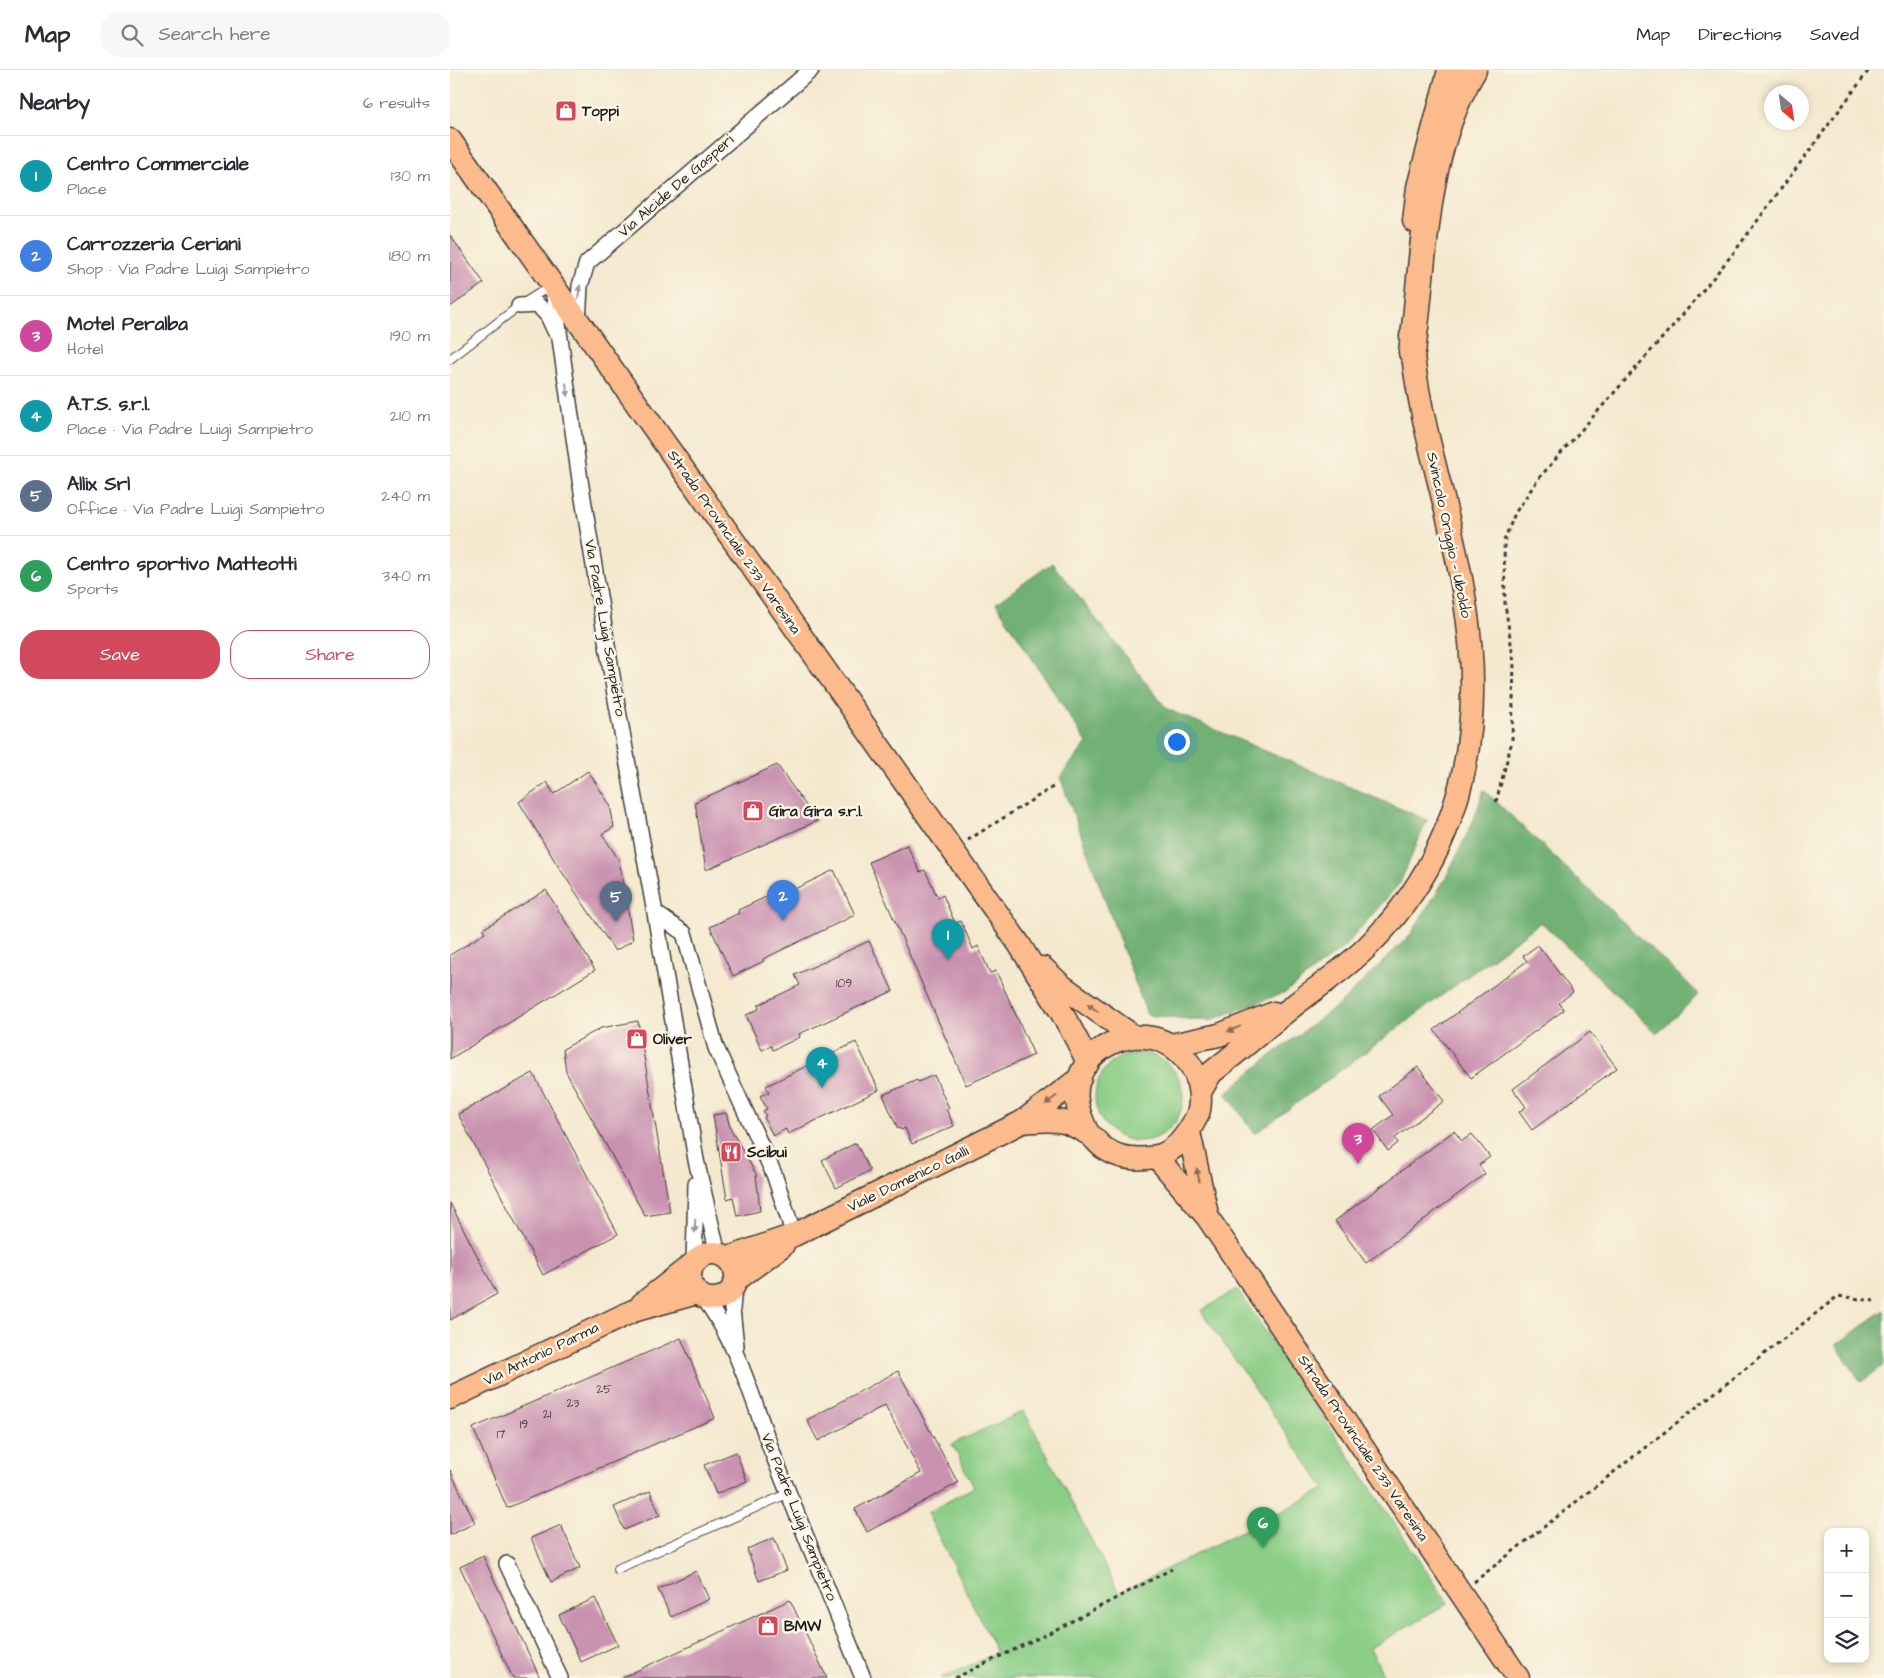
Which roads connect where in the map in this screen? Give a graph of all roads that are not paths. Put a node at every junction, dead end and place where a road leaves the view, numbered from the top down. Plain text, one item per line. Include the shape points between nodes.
1 (811, 70) edge
2 (1449, 70) edge
3 (1473, 70) edge
4 (450, 140) edge
5 (553, 285) junction
6 (519, 306) junction
7 (578, 322) junction
8 (560, 342) junction
9 (1412, 352) junction
10 (450, 358) edge
11 (655, 913) junction
12 (1019, 944) junction
13 (1296, 1004) junction
14 (1133, 1036) junction
15 (1171, 1045) junction
16 (1084, 1071) junction
17 (1200, 1092) junction
18 (1022, 1122) junction
19 (1189, 1132) junction
20 (1088, 1133) junction
21 (1156, 1156) junction
22 (696, 1160) junction
23 (1208, 1218) junction
24 (794, 1235) junction
25 (723, 1256) junction
26 (694, 1263) junction
27 (735, 1283) junction
28 (700, 1295) junction
29 (633, 1311) junction
30 (737, 1355) junction
31 (450, 1398) edge
32 (789, 1493) junction
33 (507, 1564) dead end
34 (617, 1569) dead end
35 (560, 1678) edge
36 (863, 1678) edge
37 (1518, 1678) edge

7 -> 1 street, Via Alcide De Gasperi via 580,286 587,263
2 - 9 main road, Svincolo Origgio - Uboldo via 1418,186 1408,279
3 - 9 highway via 1448,122 1428,201
4 - 5 main road, Strada Provinciale 233 Varesina
5 - 6 lane
5 - 7 main road, Strada Provinciale 233 Varesina
5 - 8 street, Via Padre Luigi Sampietro
6 - 8 street, Via Padre Luigi Sampietro via 538,305 548,316
6 - 10 lane
7 - 12 main road, Strada Provinciale 233 Varesina
8 -> 11 street, Via Padre Luigi Sampietro via 615,694
9 - 13 main road, Svincolo Origgio - Uboldo via 1420,401 1466,602 1472,671 1468,749 1454,810 1422,880 1366,948
11 - 22 street, Via Padre Luigi Sampietro
11 - 24 street via 684,933 716,1048 774,1174
14 -> 12 main road, Strada Provinciale 233 Varesina via 1062,986
12 - 16 main road, Strada Provinciale 233 Varesina via 1078,1042
13 -> 15 main road, Svincolo Origgio - Uboldo via 1219,1035
13 - 17 main road, Svincolo Origgio - Uboldo via 1211,1073
14 - 15 main road
14 - 16 main road via 1113,1042 1095,1054
15 - 17 main road via 1191,1065
16 -> 18 main road, Viale Domenico Galli
16 - 20 main road via 1077,1100
17 - 19 main road via 1198,1113
18 - 20 main road, Viale Domenico Galli via 1065,1122
18 - 24 main road, Viale Domenico Galli
19 - 21 main road via 1174,1147
23 -> 19 main road, Strada Provinciale 233 Varesina
20 - 21 main road via 1104,1148 1124,1157
21 - 23 main road, Strada Provinciale 233 Varesina
22 - 25 street, Via Padre Luigi Sampietro
22 -> 26 street, Via Padre Luigi Sampietro
23 - 37 main road, Strada Provinciale 233 Varesina
24 - 25 main road, Viale Domenico Galli
24 - 27 main road, Viale Domenico Galli
25 - 26 main road via 705,1255
25 - 27 main road via 735,1268
26 - 28 main road via 691,1282
26 - 29 main road, Via Antonio Parma
27 - 28 main road via 730,1292 718,1299
27 - 30 street, Via Padre Luigi Sampietro via 732,1309
28 - 29 main road, Via Antonio Parma
28 - 30 street, Via Padre Luigi Sampietro via 716,1314
29 - 31 main road, Via Antonio Parma
30 - 32 street, Via Padre Luigi Sampietro
32 - 34 lane
32 - 36 street, Via Padre Luigi Sampietro
33 - 35 street

